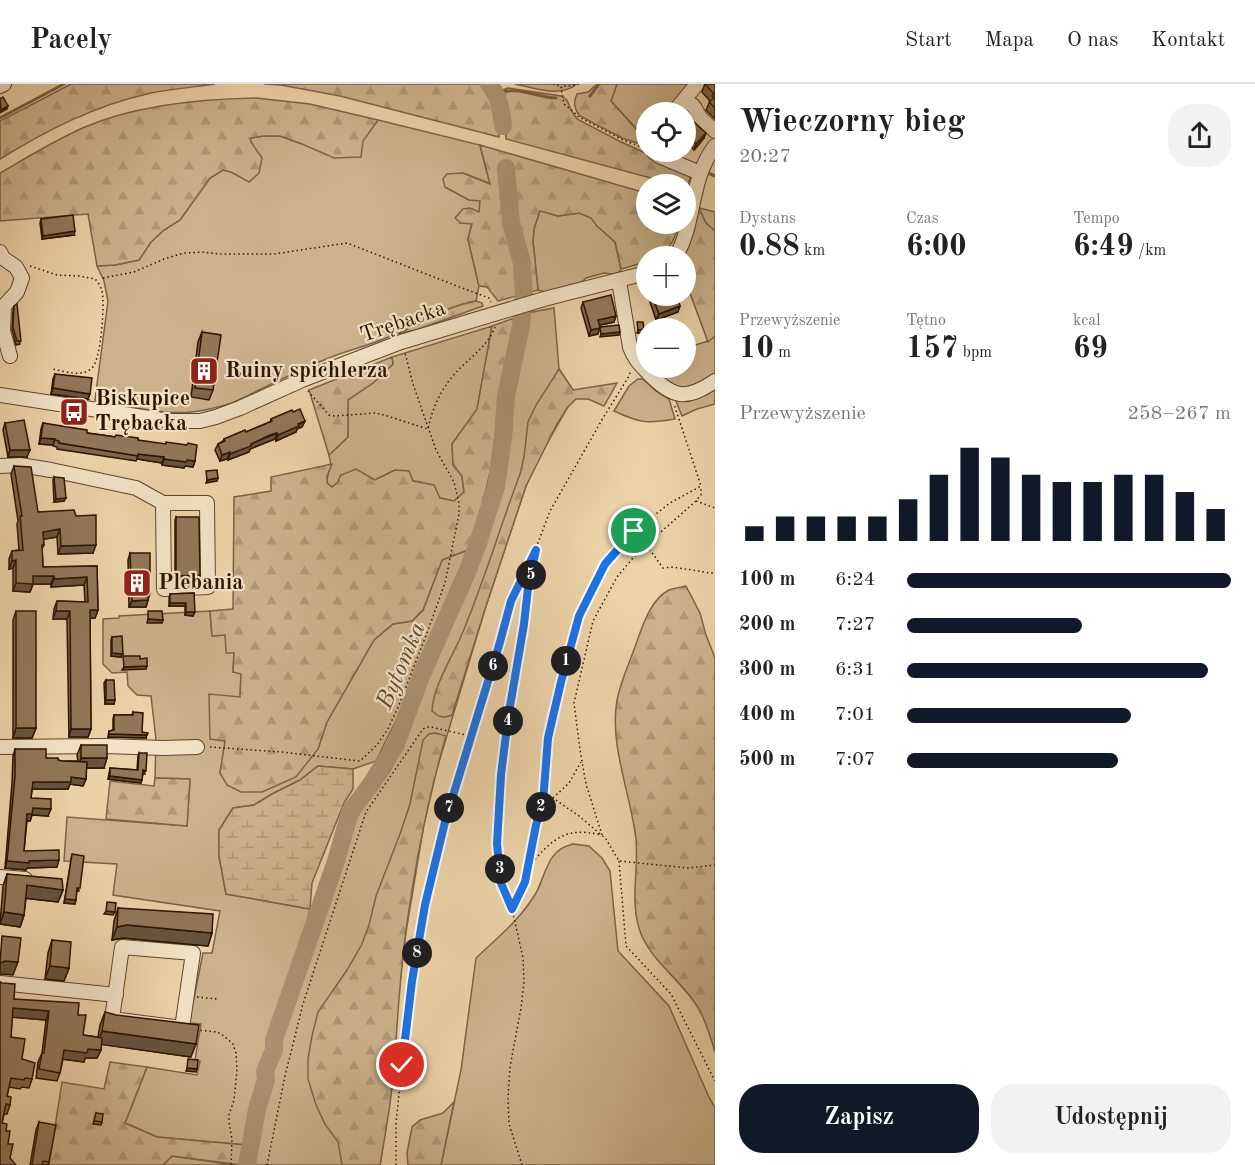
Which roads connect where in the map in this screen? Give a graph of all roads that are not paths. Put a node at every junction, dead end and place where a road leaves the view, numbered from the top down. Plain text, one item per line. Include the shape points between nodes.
1 (4, 84) edge
2 (697, 84) edge
3 (0, 86) edge
4 (683, 102) edge
5 (696, 110) edge
6 (715, 131) edge
7 (715, 146) edge
8 (680, 162) edge
9 (702, 168) junction
10 (681, 246) edge
11 (0, 252) edge
12 (636, 276) edge
13 (619, 281) junction
14 (10, 357) dead end
15 (715, 381) edge
16 (0, 395) edge
17 (0, 466) edge
18 (163, 503) junction
19 (0, 747) edge
20 (197, 747) road end
21 (0, 877) edge
22 (38, 880) edge
23 (0, 983) edge
24 (116, 995) junction

1 - 3 street
2 - 4 street
5 - 6 street
7 - 9 street
8 - 9 street
9 - 10 street
11 - 14 street via 22,278 17,292 4,306 3,331
12 - 13 street, Trębacka
13 - 15 street via 637,361 671,392 693,393
13 - 16 street, Trębacka via 401,342 200,421 169,421
17 - 18 street via 51,470 136,488
18 - 18 street via 165,588 208,587 207,503
19 - 20 street
21 - 22 street
23 - 24 street
24 - 24 street via 112,1019 182,1028 193,953 122,946

